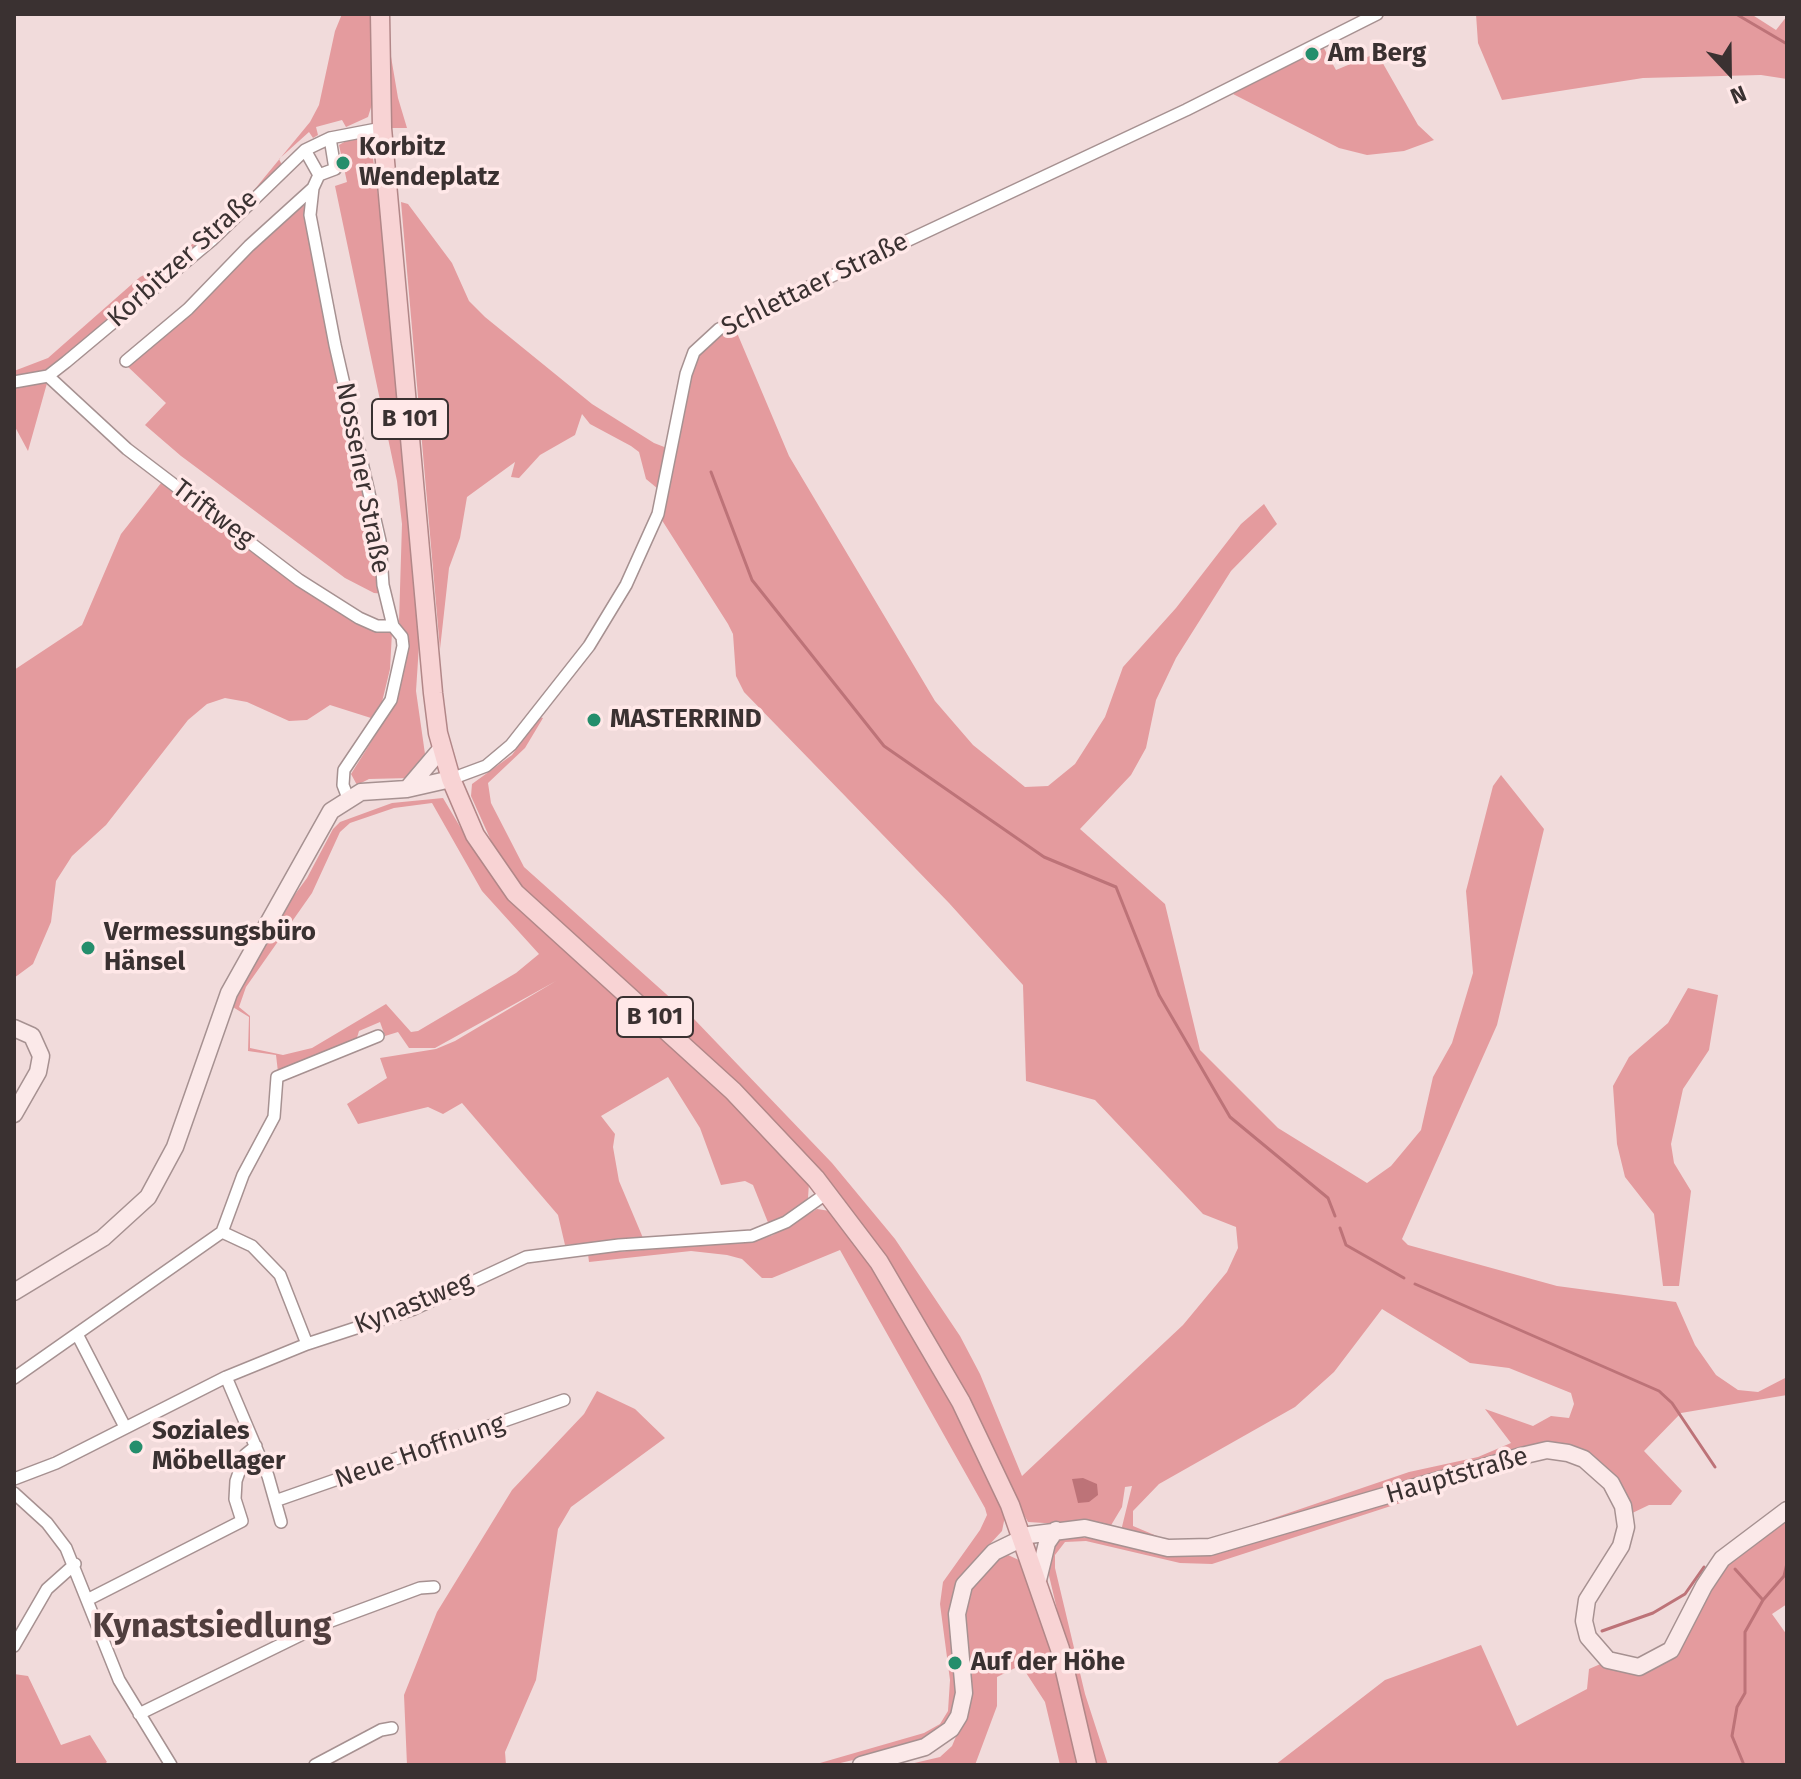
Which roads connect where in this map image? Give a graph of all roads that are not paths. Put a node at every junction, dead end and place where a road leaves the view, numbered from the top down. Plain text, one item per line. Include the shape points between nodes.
1 (380, 14) edge
2 (1377, 14) edge
3 (382, 128) junction
4 (330, 138) junction
5 (305, 150) junction
6 (319, 175) junction
7 (313, 188) junction
8 (126, 361) dead end
9 (48, 376) junction
10 (14, 382) edge
11 (393, 626) junction
12 (442, 748) junction
13 (451, 779) junction
14 (407, 789) junction
15 (348, 798) junction
16 (14, 1028) edge
17 (378, 1036) dead end
18 (14, 1114) edge
19 (827, 1193) junction
20 (222, 1232) junction
21 (14, 1292) edge
22 (77, 1334) junction
23 (307, 1344) junction
24 (226, 1377) junction
25 (14, 1378) edge
26 (564, 1400) dead end
27 (125, 1427) junction
28 (256, 1446) junction
29 (14, 1479) edge
30 (14, 1493) edge
31 (275, 1501) junction
32 (1787, 1510) edge
33 (281, 1522) dead end
34 (1056, 1530) junction
35 (1022, 1537) junction
36 (75, 1564) junction
37 (1038, 1580) junction
38 (434, 1587) dead end
39 (87, 1600) junction
40 (14, 1646) edge
41 (139, 1714) junction
42 (392, 1728) dead end
43 (886, 1762) edge
44 (168, 1764) edge
45 (315, 1765) edge
46 (861, 1765) edge
47 (1087, 1765) edge

1 - 3 main road, B 101
2 - 13 street, Schlettaer Straße via 1186,110 732,321 706,339 686,374 658,514 626,585 589,646 520,735 486,766
3 - 4 street, Korbitzer Straße
3 - 12 main road, B 101
4 - 5 street, Korbitzer Straße
4 - 6 street via 335,169
5 - 6 street
5 - 9 street, Korbitzer Straße via 212,240
6 - 7 street
7 - 8 street
7 - 11 street, Nossener Straße via 310,215 380,541
9 - 10 street, Korbitzer Straße
9 - 11 street, Triftweg via 127,449 299,580 359,618
11 - 15 street, Nossener Straße via 403,646 397,682 344,770
12 - 13 main road, B 101
12 - 14 street
13 - 14 street
13 - 19 main road, B 101 via 486,854 532,912 692,1051
14 - 15 street
15 - 21 street via 322,823 238,975 220,1011 175,1147 148,1197 103,1238
16 - 18 street via 36,1039 41,1056 38,1072
17 - 20 street via 277,1077 274,1117 243,1175
19 - 23 street, Kynastweg via 786,1222 752,1236 526,1257 414,1309
19 - 35 main road, B 101 via 879,1262 939,1362
20 - 22 street
20 - 23 street via 252,1246 280,1275
22 - 25 street
22 - 27 street
23 - 24 street, Kynastweg
24 - 27 street, Kynastweg
24 - 28 street
26 - 31 street, Neue Hoffnung
27 - 29 street, Kynastweg
28 - 31 street
28 - 39 street via 245,1455 236,1481 242,1521
30 - 36 street via 54,1530
31 - 33 street
32 - 34 street, Hauptstraße via 1722,1559 1671,1650 1639,1667 1608,1660 1588,1637 1587,1600 1621,1546 1626,1527 1611,1483 1584,1459 1568,1453 1547,1450 1521,1456 1210,1547 1168,1548 1085,1528
34 - 35 street, Hauptstraße
34 - 37 street via 1047,1543
35 - 37 main road, B 101
35 - 43 street, Hauptstraße via 994,1552 969,1575 958,1604 965,1679 956,1721 935,1742
36 - 39 street
36 - 40 street via 47,1589
37 - 47 main road, B 101
38 - 41 street via 312,1628
39 - 41 street
41 - 44 street
42 - 45 street
43 - 46 street, Hauptstraße

